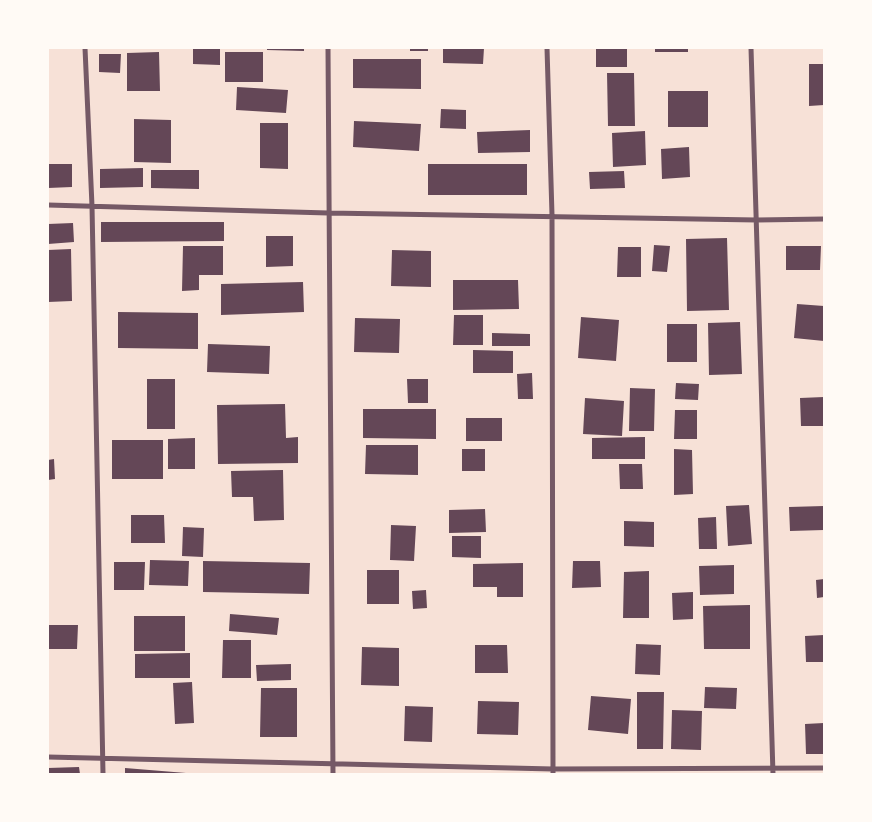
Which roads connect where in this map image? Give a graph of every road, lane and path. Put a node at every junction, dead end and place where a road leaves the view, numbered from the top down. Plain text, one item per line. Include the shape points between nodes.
1 (85, 48) edge
2 (328, 48) edge
3 (548, 48) edge
4 (751, 48) edge
5 (48, 205) edge
6 (92, 206) junction
7 (328, 213) junction
8 (552, 215) junction
9 (757, 220) junction
10 (824, 220) edge
11 (48, 757) edge
12 (102, 759) junction
13 (333, 764) junction
14 (824, 768) edge
15 (552, 772) edge
16 (773, 772) edge
17 (102, 774) edge
18 (333, 774) edge

1 - 6 street
2 - 7 street
3 - 8 street
4 - 9 street
5 - 6 street
6 - 7 street
6 - 12 street
7 - 8 street
7 - 13 street
8 - 9 street
8 - 15 street
9 - 10 street
9 - 16 street
11 - 12 street
12 - 13 street
12 - 17 street
13 - 15 street
13 - 18 street
14 - 16 street
15 - 16 street

